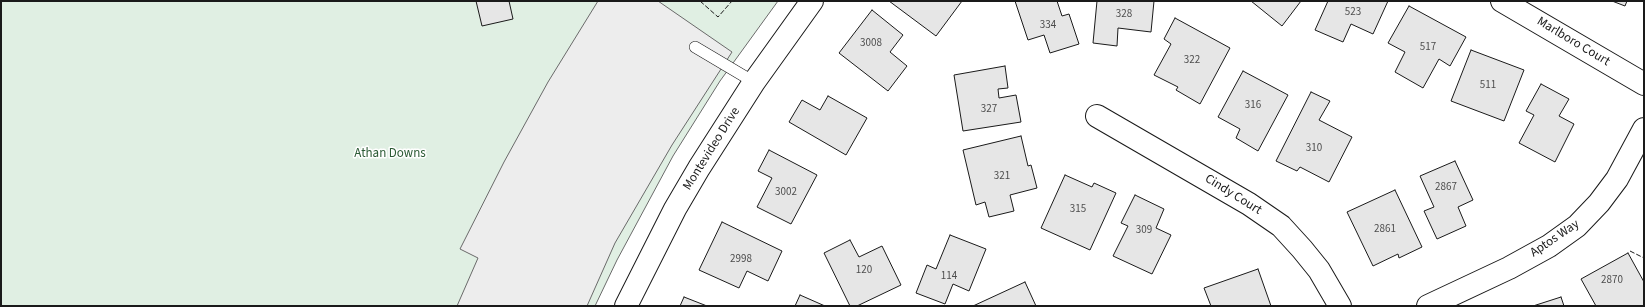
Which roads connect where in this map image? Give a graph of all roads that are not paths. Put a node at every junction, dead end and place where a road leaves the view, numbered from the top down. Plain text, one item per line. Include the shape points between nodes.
1 (812, 1) edge
2 (1502, 1) edge
3 (695, 47) dead end
4 (754, 82) junction
5 (1644, 84) edge
6 (1097, 116) dead end
7 (1644, 129) edge
8 (626, 306) edge
9 (1340, 306) edge
10 (1428, 306) edge

1 - 4 street, Montevideo Drive
2 - 5 street, Marlboro Court
3 - 4 lane
4 - 8 street, Montevideo Drive via 679,202
6 - 9 street, Cindy Court via 1250,204 1281,226 1319,270
7 - 10 street, Aptos Way via 1618,180 1577,226 1549,246

